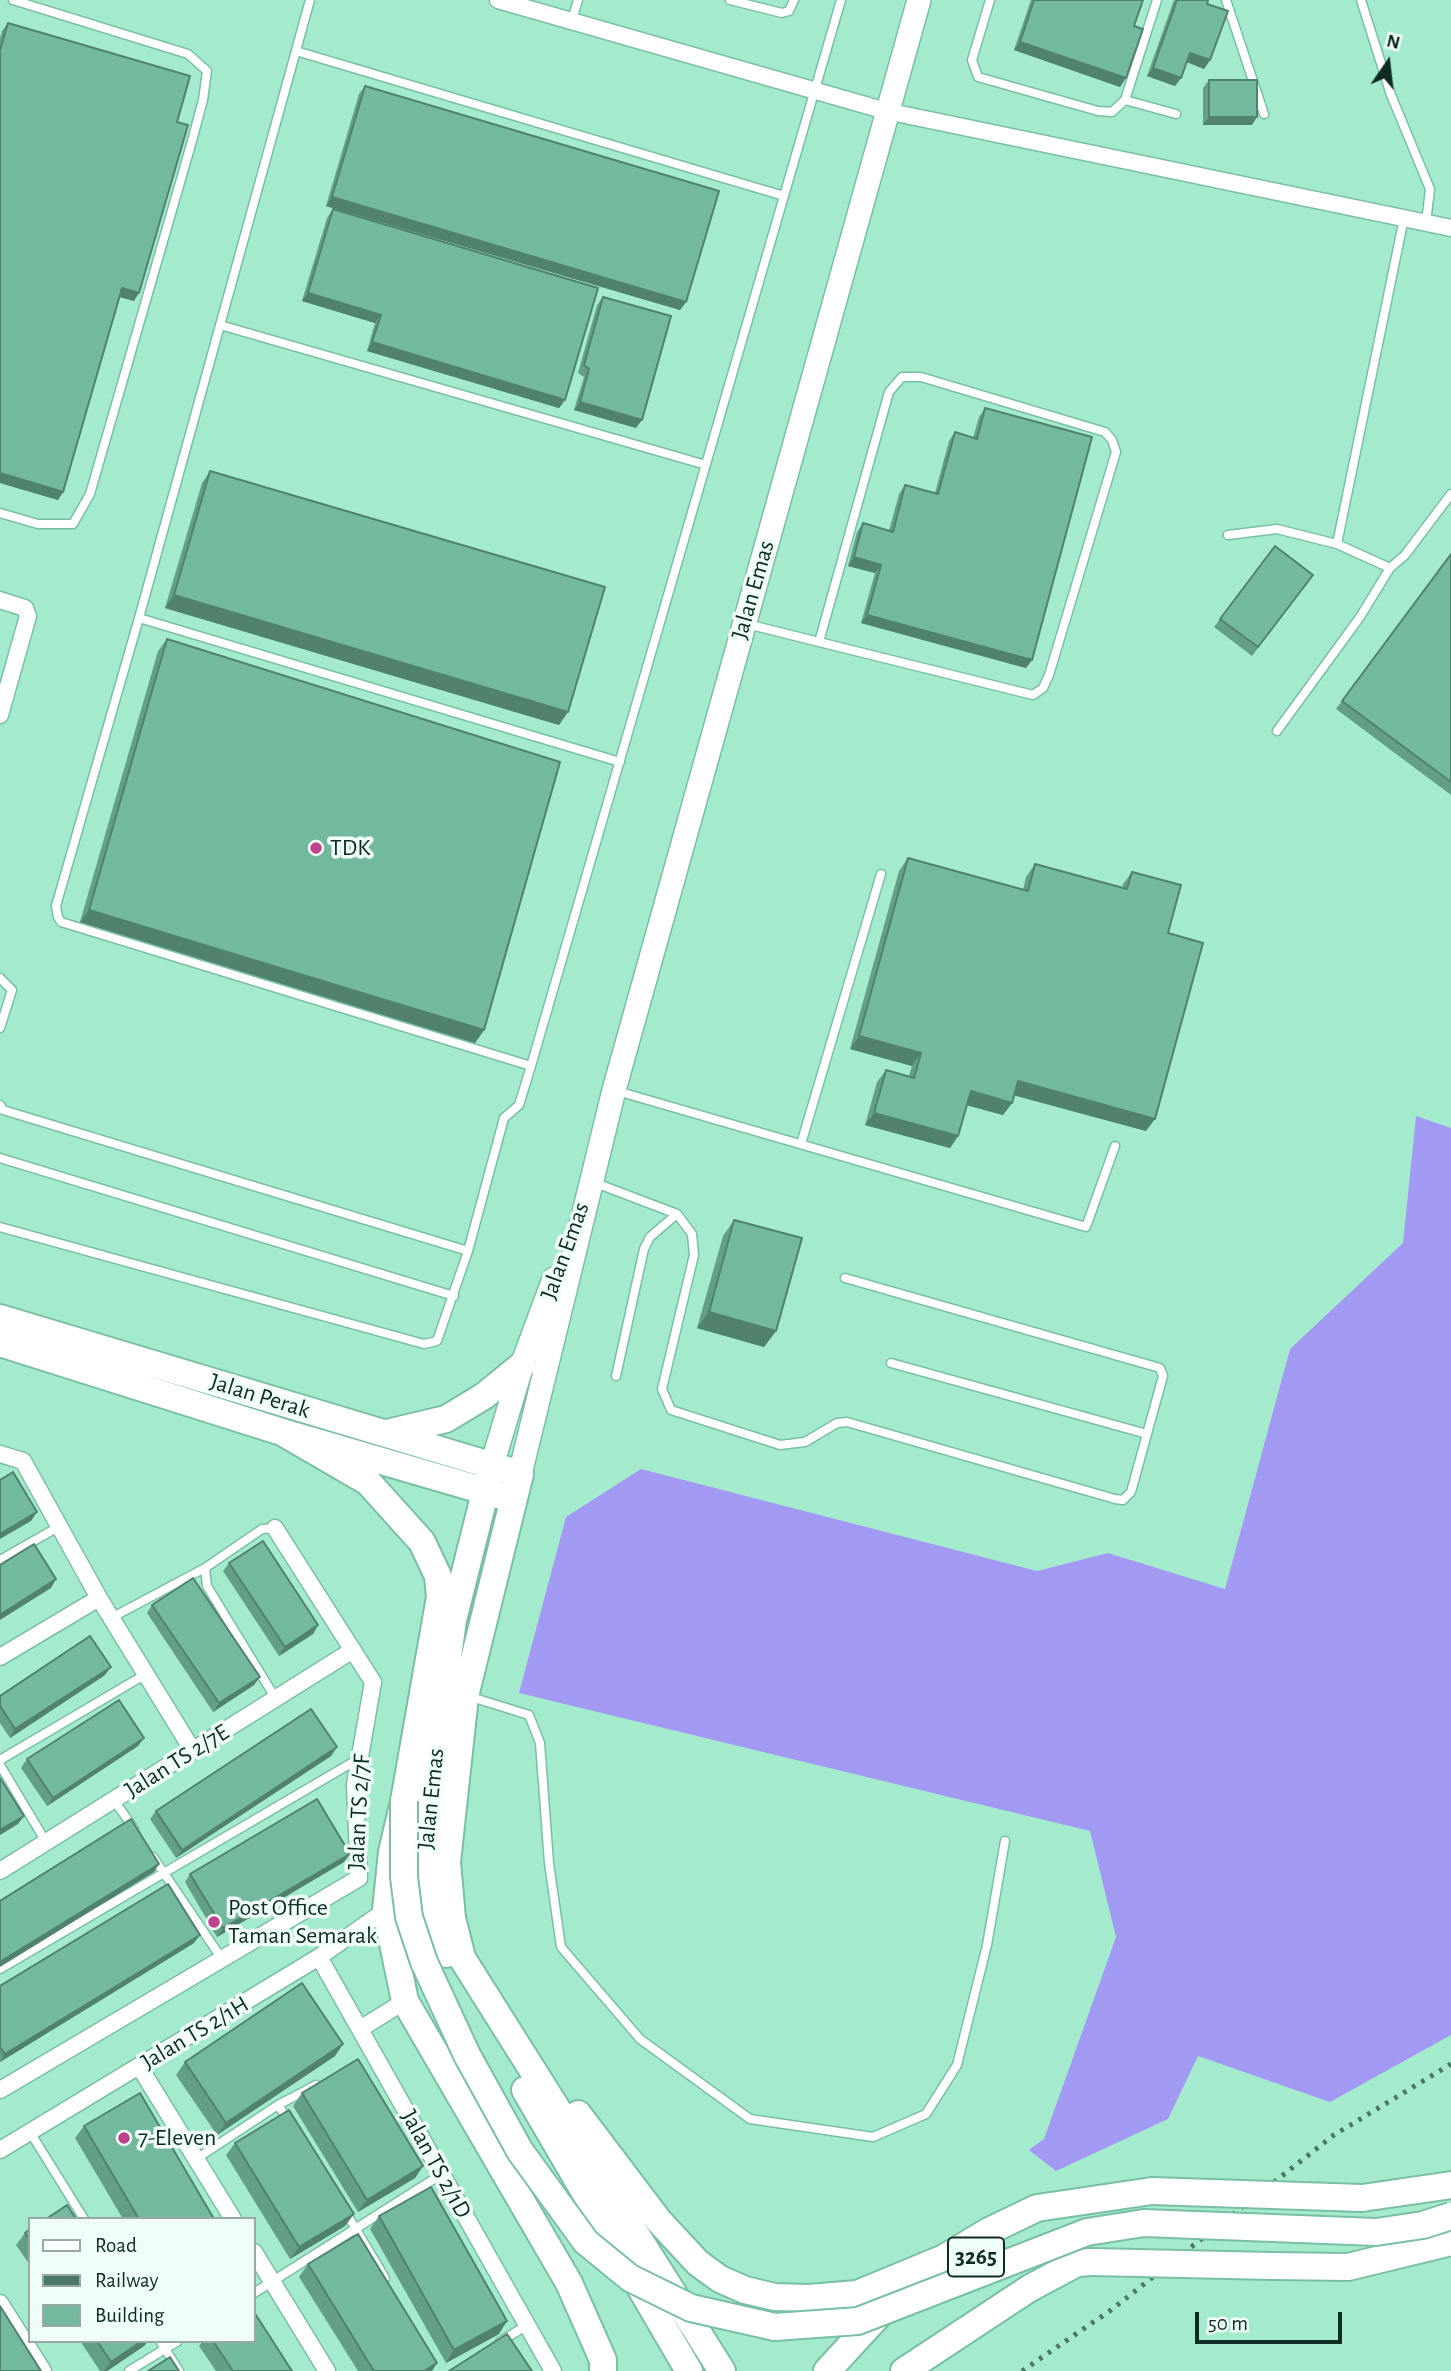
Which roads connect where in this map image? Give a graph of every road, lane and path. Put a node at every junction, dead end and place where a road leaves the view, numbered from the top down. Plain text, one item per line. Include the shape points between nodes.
1 (13, 0) edge
2 (310, 0) edge
3 (498, 0) edge
4 (578, 0) edge
5 (730, 0) edge
6 (794, 0) edge
7 (841, 0) edge
8 (919, 0) edge
9 (990, 0) edge
10 (1157, 0) edge
11 (1226, 0) edge
12 (1361, 0) edge
13 (572, 20) junction
14 (296, 51) junction
15 (815, 90) junction
16 (1125, 100) junction
17 (886, 111) junction
18 (1176, 114) dead end
19 (1265, 114) dead end
20 (784, 196) junction
21 (1404, 218) junction
22 (1426, 223) junction
23 (1451, 228) edge
24 (220, 325) junction
25 (706, 465) junction
26 (1451, 494) edge
27 (0, 513) edge
28 (1228, 535) dead end
29 (1337, 544) junction
30 (1390, 568) junction
31 (0, 600) edge
32 (139, 618) junction
33 (744, 623) junction
34 (819, 642) junction
35 (0, 715) edge
36 (1277, 731) dead end
37 (620, 762) junction
38 (881, 874) dead end
39 (0, 978) edge
40 (0, 1028) edge
41 (531, 1066) junction
42 (614, 1090) junction
43 (2, 1107) edge
44 (0, 1119) edge
45 (801, 1144) junction
46 (1115, 1146) dead end
47 (0, 1158) edge
48 (590, 1181) junction
49 (677, 1214) junction
50 (0, 1227) edge
51 (468, 1251) junction
52 (845, 1278) dead end
53 (454, 1296) junction
54 (0, 1318) edge
55 (0, 1343) edge
56 (891, 1363) dead end
57 (522, 1365) junction
58 (616, 1376) dead end
59 (282, 1432) junction
60 (385, 1433) junction
61 (1147, 1434) junction
62 (0, 1454) edge
63 (492, 1465) junction
64 (520, 1474) junction
65 (485, 1492) junction
66 (514, 1500) junction
67 (60, 1526) junction
68 (275, 1528) joint
69 (0, 1560) edge
70 (205, 1568) junction
71 (99, 1598) junction
72 (111, 1618) junction
73 (354, 1650) junction
74 (0, 1657) edge
75 (146, 1674) junction
76 (465, 1696) junction
77 (276, 1699) junction
78 (193, 1751) junction
79 (360, 1758) junction
80 (0, 1760) edge
81 (0, 1765) edge
82 (114, 1800) junction
83 (404, 1801) junction
84 (142, 1841) edge
85 (1005, 1841) dead end
86 (46, 1842) junction
87 (149, 1851) edge
88 (0, 1871) edge
89 (162, 1872) junction
90 (386, 1910) junction
91 (452, 1918) junction
92 (319, 1957) junction
93 (222, 1959) junction
94 (0, 1969) edge
95 (405, 2001) junction
96 (360, 2029) junction
97 (139, 2066) junction
98 (326, 2080) edge
99 (0, 2089) edge
100 (278, 2105) junction
101 (292, 2127) edge
102 (30, 2132) junction
103 (0, 2150) edge
104 (196, 2159) junction
105 (442, 2174) junction
106 (1451, 2185) edge
107 (1152, 2191) junction
108 (342, 2206) edge
109 (1451, 2216) edge
110 (83, 2217) edge
111 (232, 2217) edge
112 (356, 2228) junction
113 (1451, 2242) edge
114 (256, 2255) edge
115 (272, 2282) junction
116 (390, 2288) edge
117 (256, 2292) edge
118 (0, 2303) edge
119 (527, 2325) junction
120 (163, 2345) edge
121 (495, 2345) edge
122 (686, 2367) edge
123 (837, 2368) edge
124 (43, 2371) edge
125 (129, 2371) edge
126 (179, 2371) edge
127 (327, 2371) edge
128 (553, 2371) edge
129 (603, 2371) edge
130 (722, 2371) edge
131 (904, 2371) edge

1 - 27 lane via 188,54 207,71 203,100 90,494 73,524 38,524
2 - 14 lane
3 - 13 street
4 - 13 lane
5 - 6 lane via 782,13 789,11
7 - 15 lane
8 - 17 main road, Jalan Emas
9 - 16 lane via 972,60 978,77 1098,111 1112,112
10 - 16 lane
11 - 19 lane
12 - 22 lane via 1391,95 1430,189
13 - 15 street
14 - 20 lane
14 - 24 lane
15 - 17 street
15 - 20 lane
16 - 18 lane
17 - 21 street
17 - 33 main road, Jalan Emas
20 - 25 lane
21 - 22 street
21 - 29 lane
22 - 23 street
24 - 25 lane
24 - 32 lane
25 - 37 lane
26 - 30 lane
28 - 29 lane via 1277,529
29 - 30 lane
30 - 36 lane
31 - 35 street via 25,608 28,616
32 - 37 lane
32 - 41 lane via 56,906 61,922
33 - 34 lane
33 - 42 main road, Jalan Emas
34 - 34 lane via 1033,695 1049,675 1116,452 1112,440 1105,432 921,377 902,377 889,392
37 - 41 lane
38 - 45 lane
39 - 40 lane via 12,990
41 - 51 lane via 519,1105 504,1118
42 - 45 lane
42 - 48 main road, Jalan Emas
43 - 44 lane
43 - 51 lane
45 - 46 lane via 1086,1227
47 - 53 lane
48 - 49 lane
48 - 57 main road, Jalan Emas
48 - 64 main road, Jalan Emas
49 - 58 lane via 650,1237 644,1249
49 - 61 lane via 692,1234 694,1255 662,1389 671,1410 780,1445 805,1441 847,1422 1123,1500 1131,1492
50 - 53 lane via 424,1344 437,1341
51 - 53 lane
52 - 61 lane via 1160,1368 1163,1376
54 - 60 main road, Jalan Perak
55 - 59 main road, Jalan Perak
56 - 61 lane
57 - 60 main road via 446,1419
57 - 63 main road, Jalan Emas
59 - 65 main road, Jalan Perak
59 - 83 main road via 368,1482 422,1542 438,1576 440,1597
60 - 63 main road, Jalan Perak
62 - 67 street via 23,1461
63 - 64 main road, Jalan Perak
63 - 65 main road, Jalan Emas
64 - 66 main road, Jalan Emas
65 - 66 main road, Jalan Perak
65 - 122 main road, Jalan Emas via 453,1620 425,1825 432,1915 448,1960
66 - 76 main road, Jalan Emas
67 - 69 lane
67 - 71 street
68 - 70 lane via 262,1529
68 - 73 street, Jalan TS 2/7F
70 - 72 lane
70 - 77 lane via 207,1586
71 - 72 street
71 - 74 street
72 - 75 street
73 - 77 street, Jalan TS 2/7E
73 - 79 street, Jalan TS 2/7F via 373,1682
75 - 78 street
75 - 80 lane
76 - 85 lane via 530,1715 540,1743 561,1947 640,2039 750,2119 873,2137 926,2114 957,2065 987,1945
76 - 91 main road, Jalan Emas via 447,1862
77 - 78 street, Jalan TS 2/7E
78 - 82 street, Jalan TS 2/7E
79 - 89 lane
79 - 93 street, Jalan TS 2/7F via 355,1785 359,1878
81 - 86 lane
82 - 84 lane
82 - 86 street, Jalan TS 2/7E
83 - 90 main road via 392,1852
83 - 109 main road, bridge via 409,1917 424,1962 467,2055 520,2151 586,2242 630,2278 691,2308 775,2327 858,2321 1087,2232 1144,2223 1376,2232
86 - 88 street, Jalan TS 2/7E
87 - 89 lane
89 - 93 lane
89 - 94 lane
90 - 92 street, Jalan TS 2/1H
90 - 95 main road
91 - 107 main road via 521,2036 659,2221 698,2263 745,2290 775,2297 857,2294 944,2258 1037,2208
91 - 130 main road, Jalan Emas via 462,1958
92 - 96 street, Jalan TS 2/1D
92 - 97 street, Jalan TS 2/1H
93 - 99 street, Jalan TS 2/7F
95 - 96 street
95 - 129 main road via 569,2283 603,2360
96 - 105 street, Jalan TS 2/1D via 368,2058
97 - 102 street, Jalan TS 2/1H
97 - 104 street
98 - 100 lane
100 - 101 lane
100 - 104 lane
102 - 103 street, Jalan TS 2/1H
102 - 110 lane
104 - 111 street
105 - 112 lane
105 - 119 street, Jalan TS 2/1D
106 - 107 main road, 3265, bridge via 1362,2198
107 - 123 main road, 3265 via 1029,2228 904,2295 889,2305
108 - 112 lane
112 - 115 lane
112 - 116 lane
113 - 131 main road, 3265, bridge via 1348,2267 1077,2263 1030,2288
114 - 115 street
115 - 117 lane
115 - 127 street
118 - 124 street
119 - 121 lane
119 - 128 street, Jalan TS 2/1D
120 - 125 lane
120 - 126 lane

